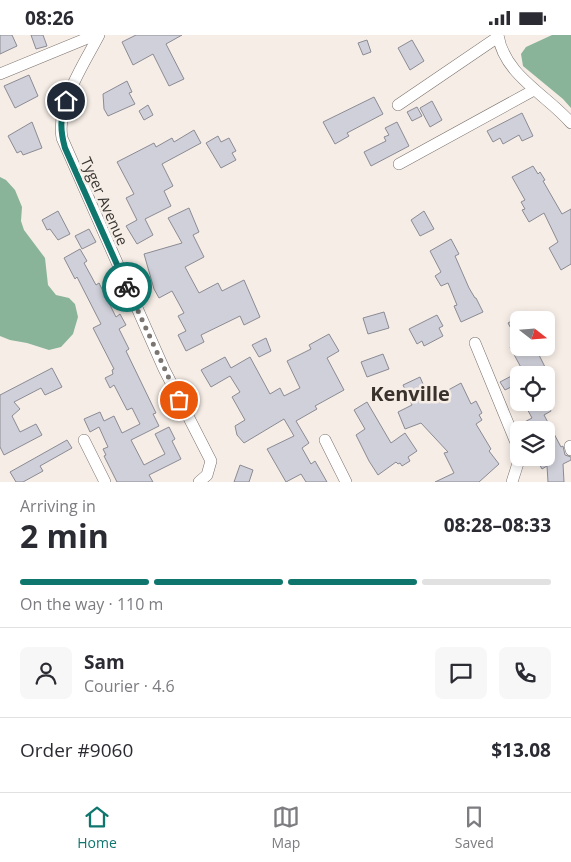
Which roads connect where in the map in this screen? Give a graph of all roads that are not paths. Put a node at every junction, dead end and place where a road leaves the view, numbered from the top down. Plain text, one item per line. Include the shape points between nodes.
1 (97, 35) edge
2 (498, 36) edge
3 (0, 74) edge
4 (534, 90) junction
5 (398, 105) dead end
6 (571, 123) edge
7 (399, 164) dead end
8 (475, 343) dead end
9 (510, 428) edge
10 (84, 440) dead end
11 (325, 440) dead end
12 (517, 466) edge
13 (105, 482) edge
14 (199, 482) edge
15 (346, 482) edge
16 (512, 482) edge

1 - 3 street
1 - 14 street, Tyger Avenue via 66,101 60,119 62,138 164,369 211,461 207,475
2 - 4 street via 508,61
2 - 5 street
4 - 6 street
4 - 7 street
8 - 9 street
10 - 13 street
11 - 15 street
12 - 16 street

